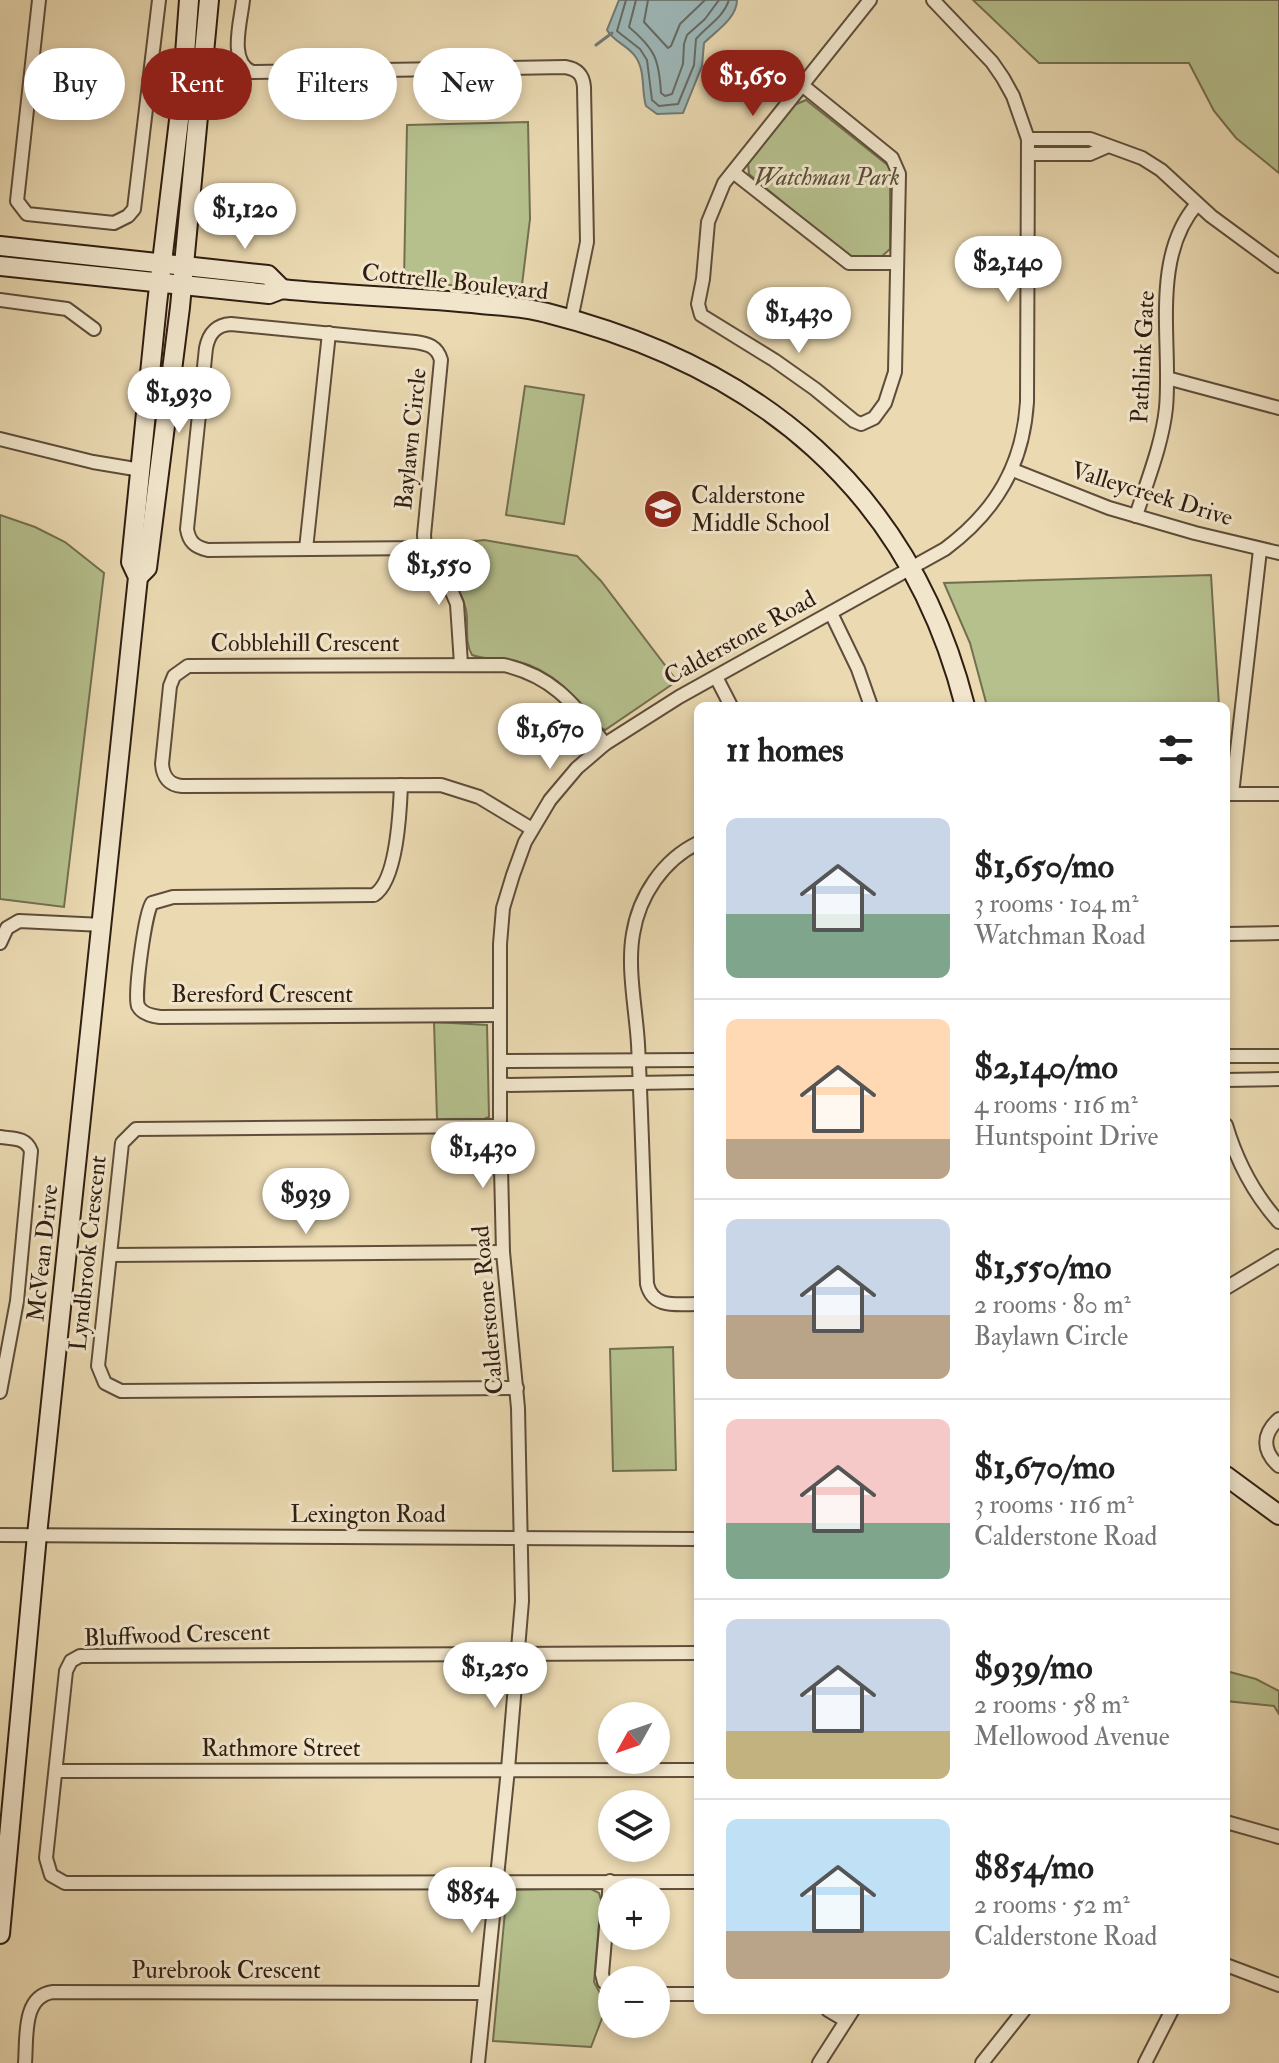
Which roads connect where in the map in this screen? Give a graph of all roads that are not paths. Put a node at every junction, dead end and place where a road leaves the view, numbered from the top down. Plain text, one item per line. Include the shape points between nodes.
1 (39, 0) edge
2 (159, 0) edge
3 (189, 0) edge
4 (209, 0) edge
5 (243, 0) edge
6 (870, 0) edge
7 (933, 0) edge
8 (802, 85) junction
9 (1028, 139) junction
10 (1106, 147) junction
11 (1030, 154) junction
12 (733, 172) junction
13 (1197, 204) junction
14 (0, 246) edge
15 (162, 262) junction
16 (897, 263) junction
17 (183, 265) junction
18 (0, 266) edge
19 (1279, 266) edge
20 (160, 282) junction
21 (181, 284) junction
22 (282, 289) junction
23 (0, 300) edge
24 (571, 320) junction
25 (94, 329) dead end
26 (329, 333) junction
27 (1167, 378) junction
28 (1279, 408) edge
29 (0, 439) edge
30 (141, 470) junction
31 (1013, 470) junction
32 (1136, 516) junction
33 (425, 548) junction
34 (306, 549) junction
35 (1260, 550) junction
36 (1279, 553) edge
37 (909, 569) junction
38 (138, 577) junction
39 (831, 613) junction
40 (461, 664) junction
41 (716, 677) junction
42 (729, 702) edge
43 (870, 702) edge
44 (964, 702) edge
45 (605, 744) junction
46 (401, 785) junction
47 (1230, 786) edge
48 (1230, 794) edge
49 (1279, 794) edge
50 (532, 829) junction
51 (694, 845) edge
52 (103, 925) junction
53 (1279, 933) edge
54 (1230, 934) edge
55 (0, 943) edge
56 (499, 1015) junction
57 (1230, 1056) edge
58 (1279, 1056) edge
59 (639, 1060) junction
60 (694, 1060) edge
61 (500, 1061) junction
62 (1279, 1079) edge
63 (1230, 1080) edge
64 (694, 1082) edge
65 (640, 1083) junction
66 (500, 1085) junction
67 (500, 1126) junction
68 (1230, 1135) edge
69 (0, 1137) edge
70 (1279, 1222) edge
71 (503, 1252) junction
72 (110, 1255) junction
73 (1279, 1256) edge
74 (1230, 1286) edge
75 (694, 1304) edge
76 (517, 1388) junction
77 (0, 1392) edge
78 (1279, 1419) edge
79 (1279, 1466) edge
80 (1230, 1479) edge
81 (1279, 1515) edge
82 (0, 1535) edge
83 (37, 1535) junction
84 (521, 1537) junction
85 (694, 1539) edge
86 (518, 1653) junction
87 (694, 1653) edge
88 (508, 1769) junction
89 (694, 1770) edge
90 (56, 1771) junction
91 (1230, 1823) edge
92 (1279, 1837) edge
93 (496, 1881) junction
94 (598, 1881) edge
95 (670, 1882) edge
96 (694, 1882) edge
97 (0, 1934) edge
98 (1230, 1967) edge
99 (1279, 1985) edge
100 (484, 1993) junction
101 (670, 1994) edge
102 (694, 1994) edge
103 (1021, 2014) edge
104 (1170, 2014) edge
105 (849, 2015) edge
106 (25, 2063) edge
107 (478, 2063) edge
108 (819, 2063) edge
109 (982, 2063) edge
110 (1145, 2063) edge

1 - 2 street via 17,201 27,214 106,224 134,209
3 - 15 main road, McVean Drive
4 - 17 main road, McVean Drive
5 - 24 street via 238,58 252,72 565,67 578,71 584,87 587,242
6 - 8 street
7 - 9 street, Calderstone Road via 1003,78
8 - 12 street
8 - 16 street via 897,166
9 - 10 street via 1090,139
9 - 11 street, Calderstone Road
10 - 11 street via 1090,154
10 - 13 street via 1152,164
11 - 31 street, Calderstone Road via 1027,402
12 - 16 street via 842,259 857,265
12 - 16 street via 708,222 701,315 861,424 874,418 885,403 895,372
13 - 19 street
13 - 27 street, Pathlink Gate via 1181,225 1169,273
14 - 15 main road, Cottrelle Boulevard
15 - 17 main road, Cottrelle Boulevard
15 - 20 main road, McVean Drive
17 - 21 main road, McVean Drive
17 - 22 main road, Cottrelle Boulevard via 268,275
18 - 20 main road, Cottrelle Boulevard
20 - 21 main road, Cottrelle Boulevard
20 - 30 main road, McVean Drive
21 - 22 main road, Cottrelle Boulevard via 269,294
21 - 38 main road, McVean Drive via 147,568
22 - 24 main road, Cottrelle Boulevard via 518,308
23 - 25 street via 67,309
24 - 37 main road, Cottrelle Boulevard via 688,362 760,405 799,434 854,488
26 - 33 street, Baylawn Circle via 428,344 440,355
26 - 34 street
26 - 34 street, Baylawn Circle via 224,324 208,337 204,363 189,538 208,550
27 - 28 street
27 - 32 street, Pathlink Gate via 1161,436
29 - 30 street
30 - 38 main road, McVean Drive via 131,562
31 - 32 street, Valleycreek Drive
31 - 37 street, Calderstone Road via 970,528
32 - 35 street, Valleycreek Drive
33 - 34 street, Baylawn Circle
33 - 40 street via 457,604
35 - 36 street, Valleycreek Drive
35 - 47 street
37 - 39 street, Calderstone Road
37 - 44 main road, Cottrelle Boulevard via 944,639
38 - 52 main road, McVean Drive
39 - 41 street, Calderstone Road
39 - 43 street
40 - 45 street, Cobblehill Crescent via 504,665 544,680 570,701
40 - 46 street, Cobblehill Crescent via 188,666 174,676 162,764 172,784
41 - 42 street
41 - 45 street, Calderstone Road
45 - 50 street, Calderstone Road via 564,782
46 - 50 street, Cobblehill Crescent via 463,791
46 - 56 street, Beresford Crescent via 387,879 374,895 173,897 152,903 146,917 138,1007 160,1017
48 - 49 street
50 - 56 street, Calderstone Road via 503,908
51 - 59 street via 664,868 636,920 631,947
52 - 55 street via 19,921 7,928
52 - 83 main road, McVean Drive
53 - 54 street
56 - 61 street, Calderstone Road
57 - 58 street
59 - 60 street
59 - 61 street
59 - 65 street
61 - 66 street, Calderstone Road
62 - 63 street
64 - 65 street
65 - 66 street
65 - 75 street via 648,1290 661,1303
66 - 67 street, Calderstone Road
67 - 71 street, Calderstone Road
67 - 72 street, Lyndbrook Crescent via 140,1128 122,1143
68 - 70 street via 1246,1177
69 - 77 street via 21,1140 31,1151 17,1301
71 - 72 street
71 - 76 street, Calderstone Road
72 - 76 street, Lyndbrook Crescent via 98,1366 112,1389
73 - 74 street
76 - 84 street, Calderstone Road
78 - 79 street via 1269,1430 1265,1447
80 - 81 main road
82 - 83 street, Lexington Road
83 - 84 street, Lexington Road
83 - 97 main road, McVean Drive
84 - 85 street, Lexington Road
84 - 86 street, Calderstone Road
86 - 87 street, Bluffwood Crescent
86 - 88 street, Calderstone Road
86 - 90 street, Bluffwood Crescent via 80,1656 66,1671
88 - 89 street, Rathmore Street
88 - 90 street, Rathmore Street
88 - 93 street, Calderstone Road
90 - 93 street, Bluffwood Crescent via 46,1858 51,1875 65,1883
91 - 92 street
93 - 94 street, Bluffwood Crescent
93 - 100 street, Calderstone Road
95 - 96 street, Bluffwood Crescent
98 - 99 street
100 - 106 street, Purebrook Crescent via 43,1993 32,2004
100 - 107 street, Calderstone Road
101 - 102 street
103 - 109 street
104 - 110 street
105 - 108 street

